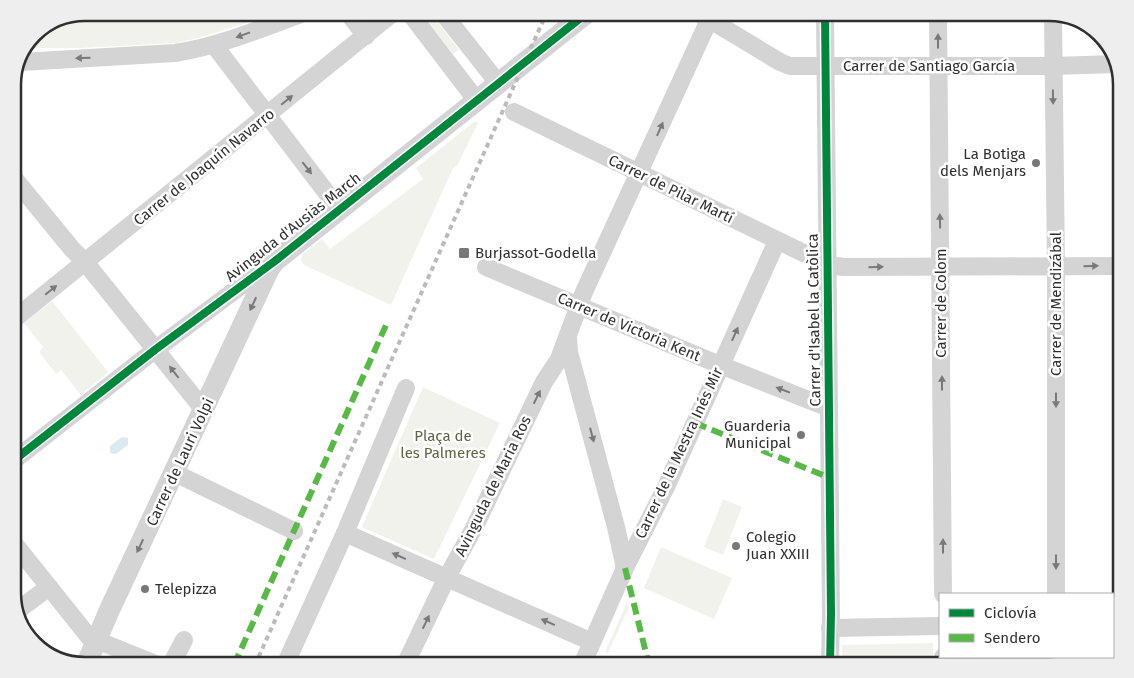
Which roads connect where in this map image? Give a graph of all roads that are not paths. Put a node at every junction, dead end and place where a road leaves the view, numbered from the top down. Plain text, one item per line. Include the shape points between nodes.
1 (281, 21) edge
2 (354, 21) edge
3 (384, 21) edge
4 (416, 21) edge
5 (449, 21) edge
6 (577, 21) edge
7 (701, 21) edge
8 (711, 21) edge
9 (825, 21) edge
10 (938, 21) edge
11 (1053, 22) edge
12 (366, 36) junction
13 (214, 45) junction
14 (26, 62) edge
15 (1109, 64) edge
16 (938, 66) junction
17 (1053, 66) junction
18 (826, 67) junction
19 (498, 83) junction
20 (476, 101) junction
21 (514, 112) dead end
22 (267, 116) junction
23 (640, 173) junction
24 (21, 188) edge
25 (339, 210) junction
26 (777, 241) junction
27 (275, 261) junction
28 (86, 262) junction
29 (828, 265) junction
30 (941, 266) junction
31 (1113, 266) edge
32 (486, 267) dead end
33 (1056, 267) junction
34 (580, 306) junction
35 (21, 314) edge
36 (568, 337) junction
37 (156, 349) junction
38 (720, 365) junction
39 (551, 373) junction
40 (577, 379) junction
41 (406, 388) dead end
42 (829, 408) junction
43 (204, 410) junction
44 (21, 455) edge
45 (175, 473) junction
46 (616, 527) junction
47 (294, 531) dead end
48 (644, 531) junction
49 (345, 533) junction
50 (21, 552) edge
51 (625, 568) junction
52 (447, 577) junction
53 (49, 587) junction
54 (943, 593) edge
55 (1056, 593) edge
56 (22, 607) edge
57 (939, 626) edge
58 (830, 628) junction
59 (184, 640) dead end
60 (97, 642) junction
61 (592, 642) junction
62 (90, 657) edge
63 (137, 657) edge
64 (176, 657) edge
65 (289, 657) edge
66 (409, 657) edge
67 (586, 657) edge
68 (830, 657) edge

1 -> 13 street
2 - 12 street
3 - 12 street, Carrer de Joaquín Navarro
4 - 20 street
5 - 19 street
6 - 19 street, Avinguda d'Ausiàs March
23 -> 7 street, Avinguda de Maria Ros
8 - 18 street, Carrer de Santiago García via 785,65
9 - 18 street, Carrer d'Isabel la Catòlica
16 -> 10 street, Carrer de Colom
11 - 17 street, Carrer de Mendizábal
22 -> 12 street, Carrer de Joaquín Navarro
13 -> 14 street via 175,53
13 - 22 street
15 - 17 street, Carrer de Santiago García
16 - 17 street, Carrer de Santiago García
16 - 18 street, Carrer de Santiago García
30 -> 16 street, Carrer de Colom
17 -> 33 street, Carrer de Mendizábal
18 - 29 street, Carrer d'Isabel la Catòlica
19 - 20 street, Avinguda d'Ausiàs March
20 - 25 street, Avinguda d'Ausiàs March
21 - 23 street, Carrer de Pilar Martí
22 -> 25 street
22 - 28 street, Carrer de Joaquín Navarro
23 - 26 street, Carrer de Pilar Martí
23 - 34 street, Avinguda de Maria Ros
24 - 28 street
25 - 27 street, Avinguda d'Ausiàs March
26 - 29 street, Carrer de Pilar Martí
38 -> 26 street, Carrer de la Mestra Inés Mir
27 - 37 street, Avinguda d'Ausiàs March
27 -> 43 street, Carrer de Lauri Volpi
35 -> 28 street, Carrer de Joaquín Navarro
28 - 37 street
29 -> 30 street
29 - 42 street, Carrer d'Isabel la Catòlica
30 - 33 street
54 -> 30 street, Carrer de Colom
33 -> 31 street
32 - 34 street, Carrer de Victoria Kent
33 -> 55 street, Carrer de Mendizábal
34 - 36 street, Avinguda de Maria Ros
34 - 38 street, Carrer de Victoria Kent
36 - 39 street, Avinguda de Maria Ros
36 - 40 street
43 -> 37 street
37 - 44 street, Avinguda d'Ausiàs March
42 -> 38 street, Carrer de Victoria Kent
38 - 48 street, Carrer de la Mestra Inés Mir
39 - 40 street via 565,370
52 -> 39 street, Avinguda de Maria Ros
40 -> 46 street
41 - 49 street
42 - 58 street, Carrer d'Isabel la Catòlica
43 - 45 street, Carrer de Lauri Volpi
45 - 47 street
45 -> 60 street, Carrer de Lauri Volpi
46 - 48 street via 626,535
46 - 51 street
48 - 51 street, Carrer de la Mestra Inés Mir
52 -> 49 street
49 - 65 street
50 - 53 street
51 - 61 street, Carrer de la Mestra Inés Mir
61 -> 52 street
66 -> 52 street, Avinguda de Maria Ros
53 - 56 street
53 - 60 street via 89,637
57 - 58 street
58 - 68 street, Carrer d'Isabel la Catòlica
59 - 64 street
60 - 62 street, Carrer de Lauri Volpi
60 - 63 street
61 - 67 street, Carrer de la Mestra Inés Mir

